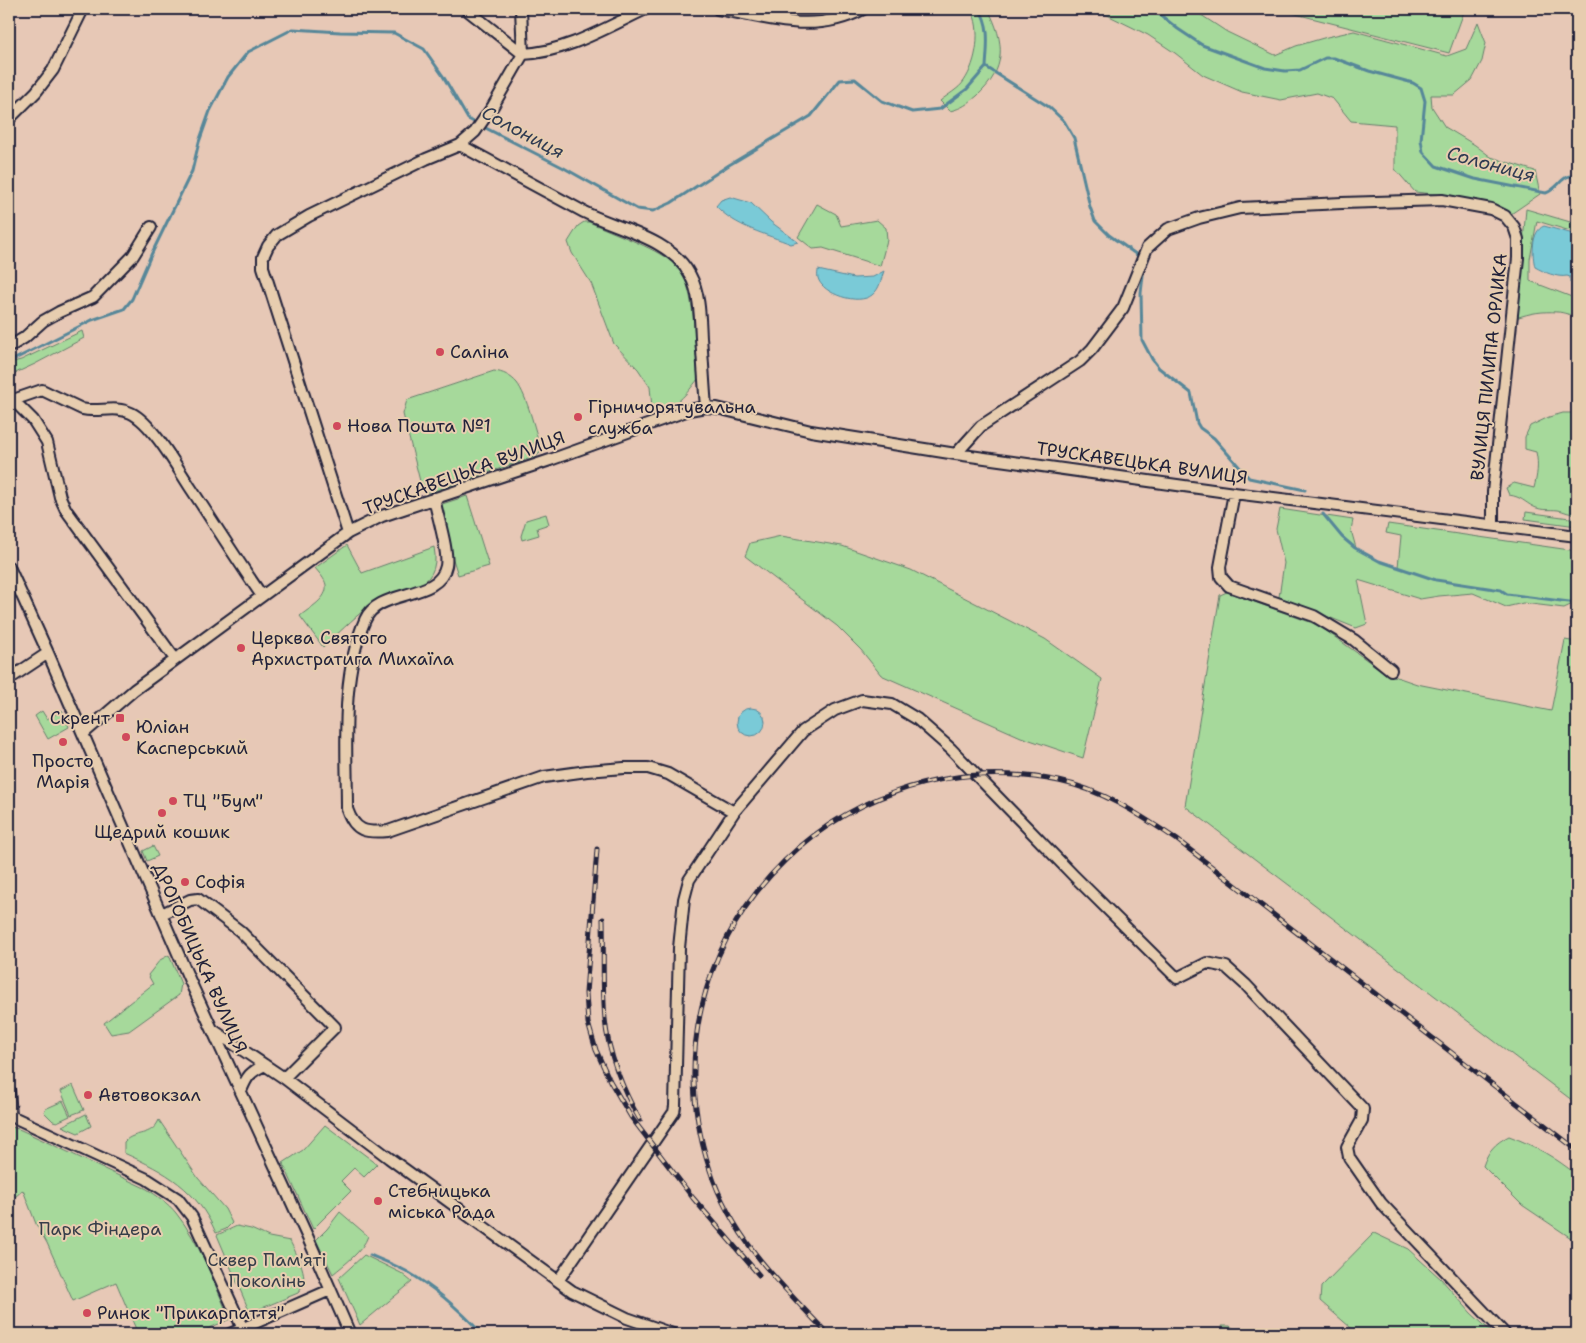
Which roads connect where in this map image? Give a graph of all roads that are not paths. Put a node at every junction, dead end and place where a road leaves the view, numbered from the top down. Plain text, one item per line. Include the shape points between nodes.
1 (83, 9) edge
2 (466, 9) edge
3 (521, 9) edge
4 (646, 9) edge
5 (718, 9) edge
6 (863, 9) edge
7 (523, 54) junction
8 (9, 119) edge
9 (460, 145) junction
10 (151, 227) dead end
11 (9, 347) edge
12 (11, 399) edge
13 (706, 407) junction
14 (956, 454) junction
15 (1234, 493) junction
16 (434, 498) junction
17 (1493, 525) junction
18 (348, 533) junction
19 (1577, 536) edge
20 (9, 567) edge
21 (262, 596) junction
22 (48, 653) junction
23 (175, 659) junction
24 (1391, 670) dead end
25 (9, 679) edge
26 (83, 734) junction
27 (734, 812) junction
28 (162, 914) junction
29 (213, 1030) junction
30 (265, 1065) junction
31 (284, 1078) junction
32 (9, 1090) edge
33 (241, 1090) junction
34 (10, 1115) edge
35 (558, 1281) junction
36 (330, 1290) junction
37 (243, 1329) junction
38 (230, 1334) edge
39 (350, 1334) edge
40 (673, 1334) edge
41 (1504, 1334) edge

1 - 8 street via 53,70
2 - 7 street
3 - 7 street
4 - 7 street via 566,46
5 - 6 street via 795,24 826,22
7 - 9 street, ТРУСКАВЕЦЬКА ВУЛИЦЯ via 493,106 475,132
9 - 13 street via 586,213 656,243 682,263 695,284
9 - 18 street, ТРУСКАВЕЦЬКА ВУЛИЦЯ via 309,216 277,235 263,258 263,267
10 - 11 street via 133,256 93,297 43,321
12 - 21 street via 45,390 66,403 89,411 121,409 132,413 148,427 167,452
12 - 23 street via 33,420 47,442 66,510
13 - 14 street, ТРУСКАВЕЦЬКА ВУЛИЦЯ via 811,431
13 - 16 street, ТРУСКАВЕЦЬКА ВУЛИЦЯ via 680,413
14 - 15 street, ТРУСКАВЕЦЬКА ВУЛИЦЯ
14 - 17 street, ВУЛИЦЯ ПИЛИПА ОРЛИКА via 981,426 1080,361 1092,349 1123,308 1147,248 1168,229 1240,208 1442,200 1500,213 1514,228 1518,239 1493,492
15 - 17 street, ТРУСКАВЕЦЬКА ВУЛИЦЯ
15 - 24 street via 1220,567 1221,577 1229,586 1314,616 1354,640
16 - 18 street, ТРУСКАВЕЦЬКА ВУЛИЦЯ via 382,516
16 - 27 street via 446,567 431,586 378,604 369,611 352,656 347,717 347,809 354,823 369,832 388,831 544,777 624,768 648,768 668,774
17 - 19 street, ТРУСКАВЕЦЬКА ВУЛИЦЯ
18 - 21 street, ТРУСКАВЕЦЬКА ВУЛИЦЯ
20 - 22 street, ДРОГОБИЦЬКА ВУЛИЦЯ
21 - 23 street, ТРУСКАВЕЦЬКА ВУЛИЦЯ
22 - 25 street
22 - 26 street, ДРОГОБИЦЬКА ВУЛИЦЯ
23 - 26 street, ТРУСКАВЕЦЬКА ВУЛИЦЯ
26 - 28 street, ДРОГОБИЦЬКА ВУЛИЦЯ
27 - 35 street via 689,880 684,899 677,980 674,1112
27 - 41 street via 803,731 835,710 862,700 892,704 917,718 1178,978 1207,963 1226,967 1246,984 1364,1109 1362,1120 1347,1147 1349,1157 1380,1204
28 - 29 street, ДРОГОБИЦЬКА ВУЛИЦЯ
28 - 31 street via 198,899 240,931 335,1027
29 - 30 street
29 - 33 street, ДРОГОБИЦЬКА ВУЛИЦЯ
30 - 31 street
30 - 33 street via 246,1078
31 - 35 street
32 - 34 street
33 - 36 street, ДРОГОБИЦЬКА ВУЛИЦЯ
34 - 37 street via 159,1185 178,1199 192,1217
35 - 40 street via 596,1304
36 - 37 street
36 - 39 street, ДРОГОБИЦЬКА ВУЛИЦЯ
37 - 38 street

